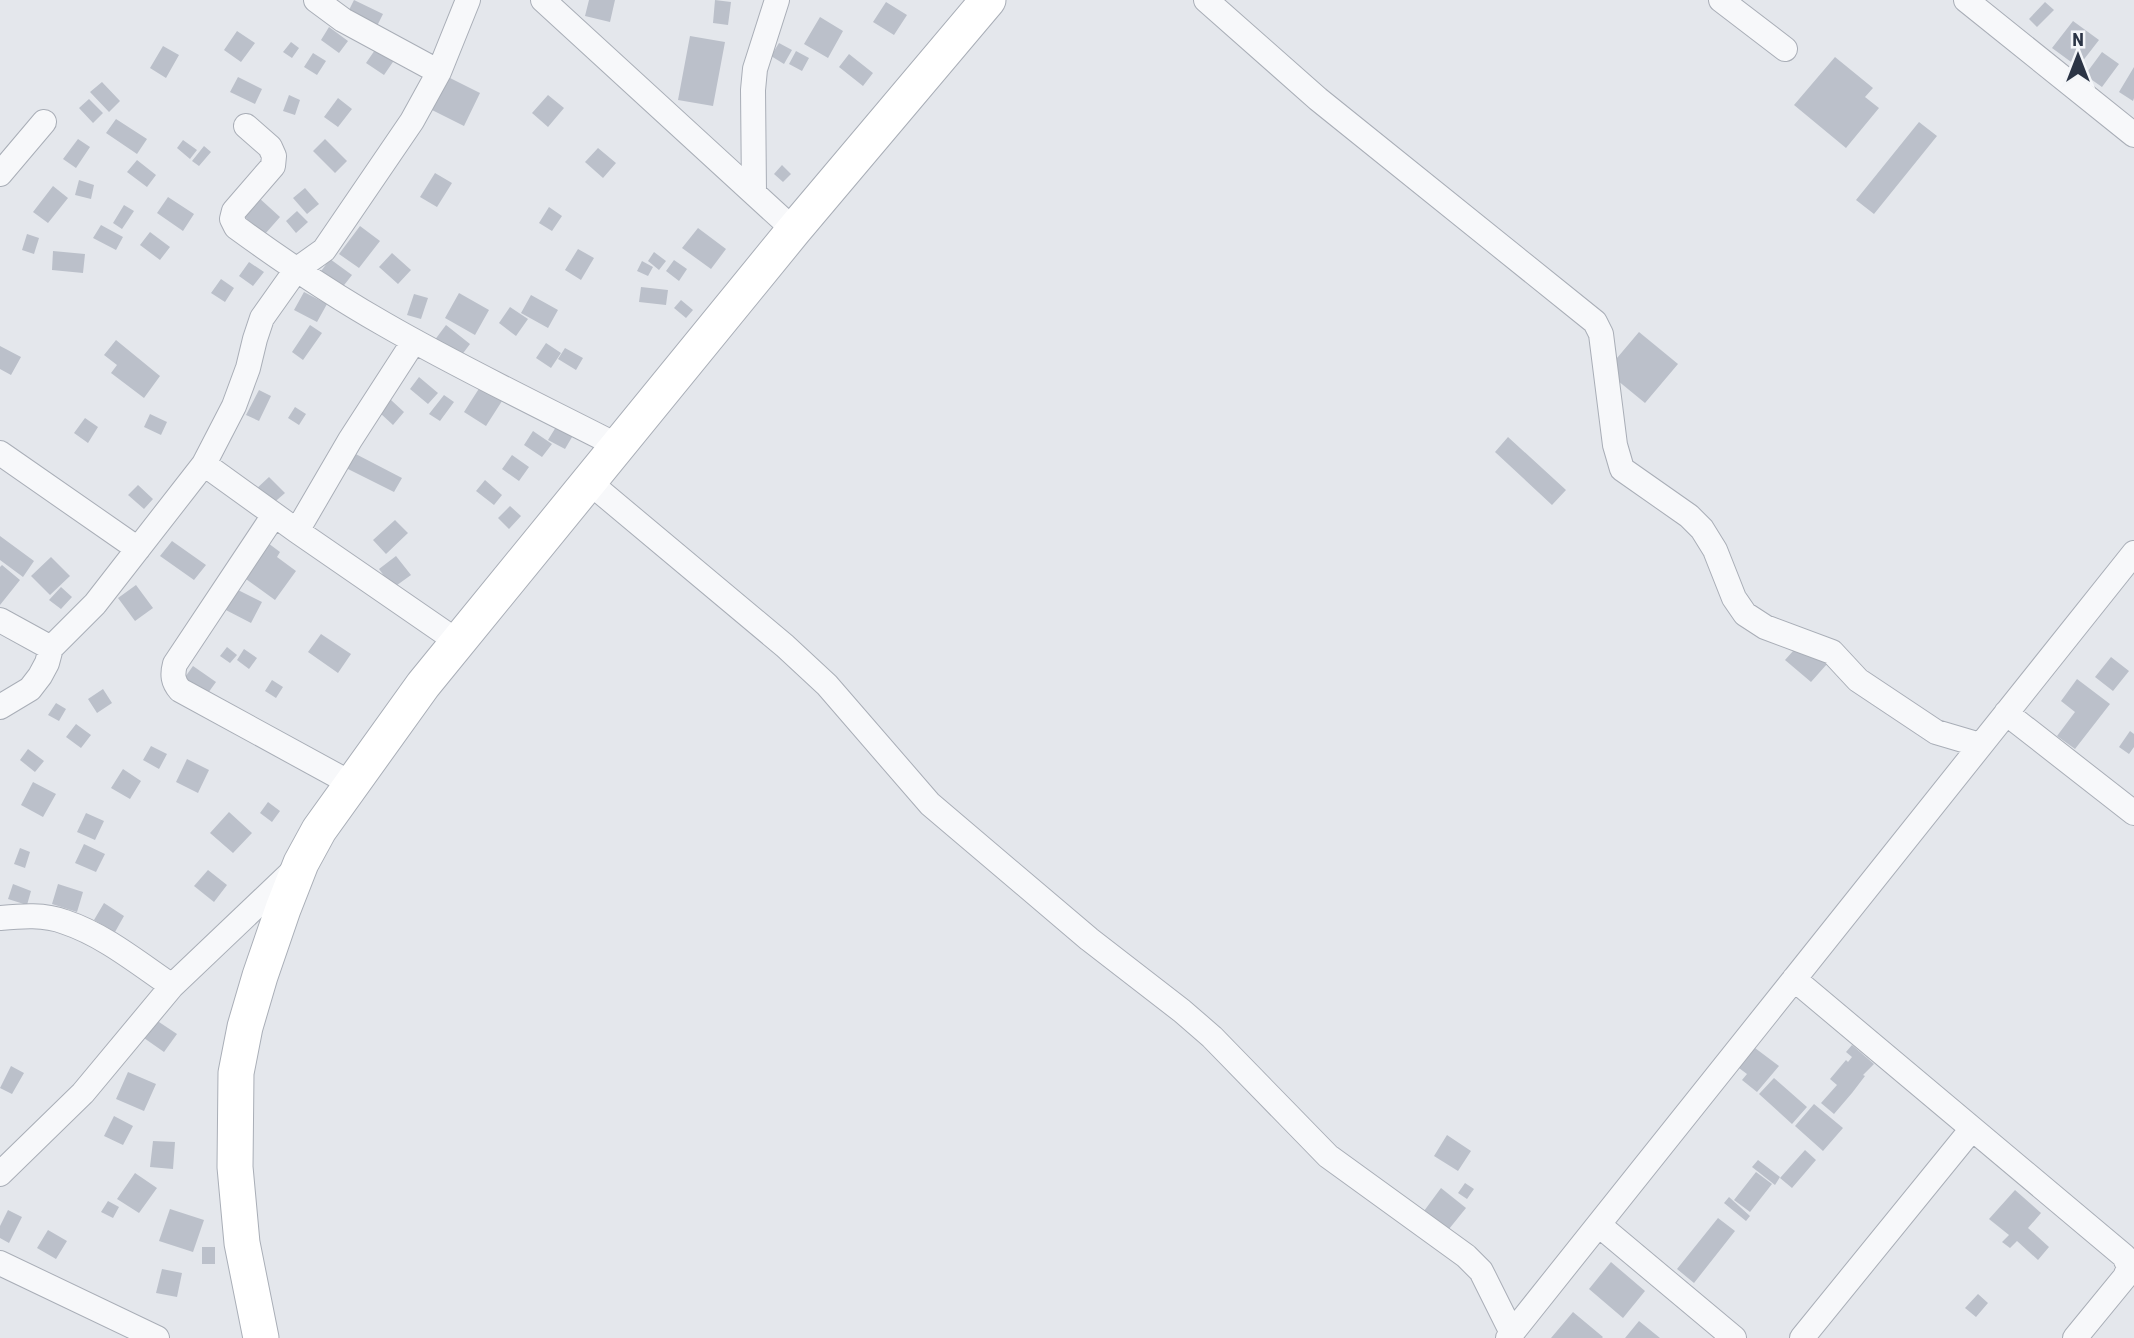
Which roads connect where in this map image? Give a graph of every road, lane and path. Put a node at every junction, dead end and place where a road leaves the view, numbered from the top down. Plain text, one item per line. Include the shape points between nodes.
1 (316, 0) edge
2 (468, 0) edge
3 (544, 0) edge
4 (777, 0) edge
5 (988, 0) edge
6 (1206, 0) edge
7 (1721, 0) edge
8 (1966, 0) edge
9 (1785, 49) dead end
10 (439, 72) junction
11 (44, 122) dead end
12 (246, 126) dead end
13 (2134, 135) edge
14 (0, 174) edge
15 (754, 193) junction
16 (794, 230) junction
17 (296, 270) junction
18 (414, 341) junction
19 (618, 446) junction
20 (0, 453) edge
21 (204, 464) junction
22 (589, 482) junction
23 (274, 515) junction
24 (296, 531) junction
25 (138, 549) junction
26 (2134, 552) edge
27 (0, 620) edge
28 (458, 642) junction
29 (51, 648) junction
30 (0, 707) edge
31 (2006, 713) junction
32 (1980, 745) junction
33 (352, 784) junction
34 (2134, 813) edge
35 (301, 863) junction
36 (0, 918) edge
37 (1794, 979) junction
38 (172, 986) junction
39 (1971, 1129) junction
40 (0, 1174) edge
41 (1599, 1224) junction
42 (0, 1263) edge
43 (1510, 1335) edge
44 (2078, 1337) edge
45 (158, 1338) edge
46 (261, 1338) edge
47 (1734, 1338) edge
48 (1802, 1338) edge

1 - 10 street via 343,20
2 - 10 street
3 - 15 street
4 - 15 street via 755,69
5 - 16 street
6 - 32 street via 1318,99 1595,322 1601,334 1622,468 1702,529 1745,614 1765,627 1832,652 1858,680 1936,732
7 - 9 street
8 - 13 street
10 - 17 street via 412,121 324,250
11 - 14 street
12 - 17 street via 271,147 273,166 232,219 236,227
15 - 16 street
16 - 19 street
17 - 18 street
17 - 21 street via 262,318 234,406
18 - 19 street
18 - 24 street
19 - 22 street
20 - 25 street
21 - 23 street
21 - 25 street
22 - 28 street
22 - 43 street via 785,646 827,685 930,804 1212,1037 1328,1156 1466,1256 1480,1271
23 - 24 street
23 - 33 street via 175,664 174,683 180,691
24 - 28 street
25 - 29 street via 95,604
26 - 31 street
27 - 29 street
28 - 33 street
29 - 30 street via 30,690
31 - 32 street
31 - 34 street
32 - 37 street
33 - 35 street
35 - 38 street
35 - 46 street via 260,976 236,1073 234,1167 242,1243
36 - 38 street via 63,921 101,939
37 - 39 street
37 - 41 street
38 - 40 street via 83,1093
39 - 44 street via 2124,1256 2129,1267 2125,1277
39 - 48 street
41 - 43 street
41 - 47 street
42 - 45 street

